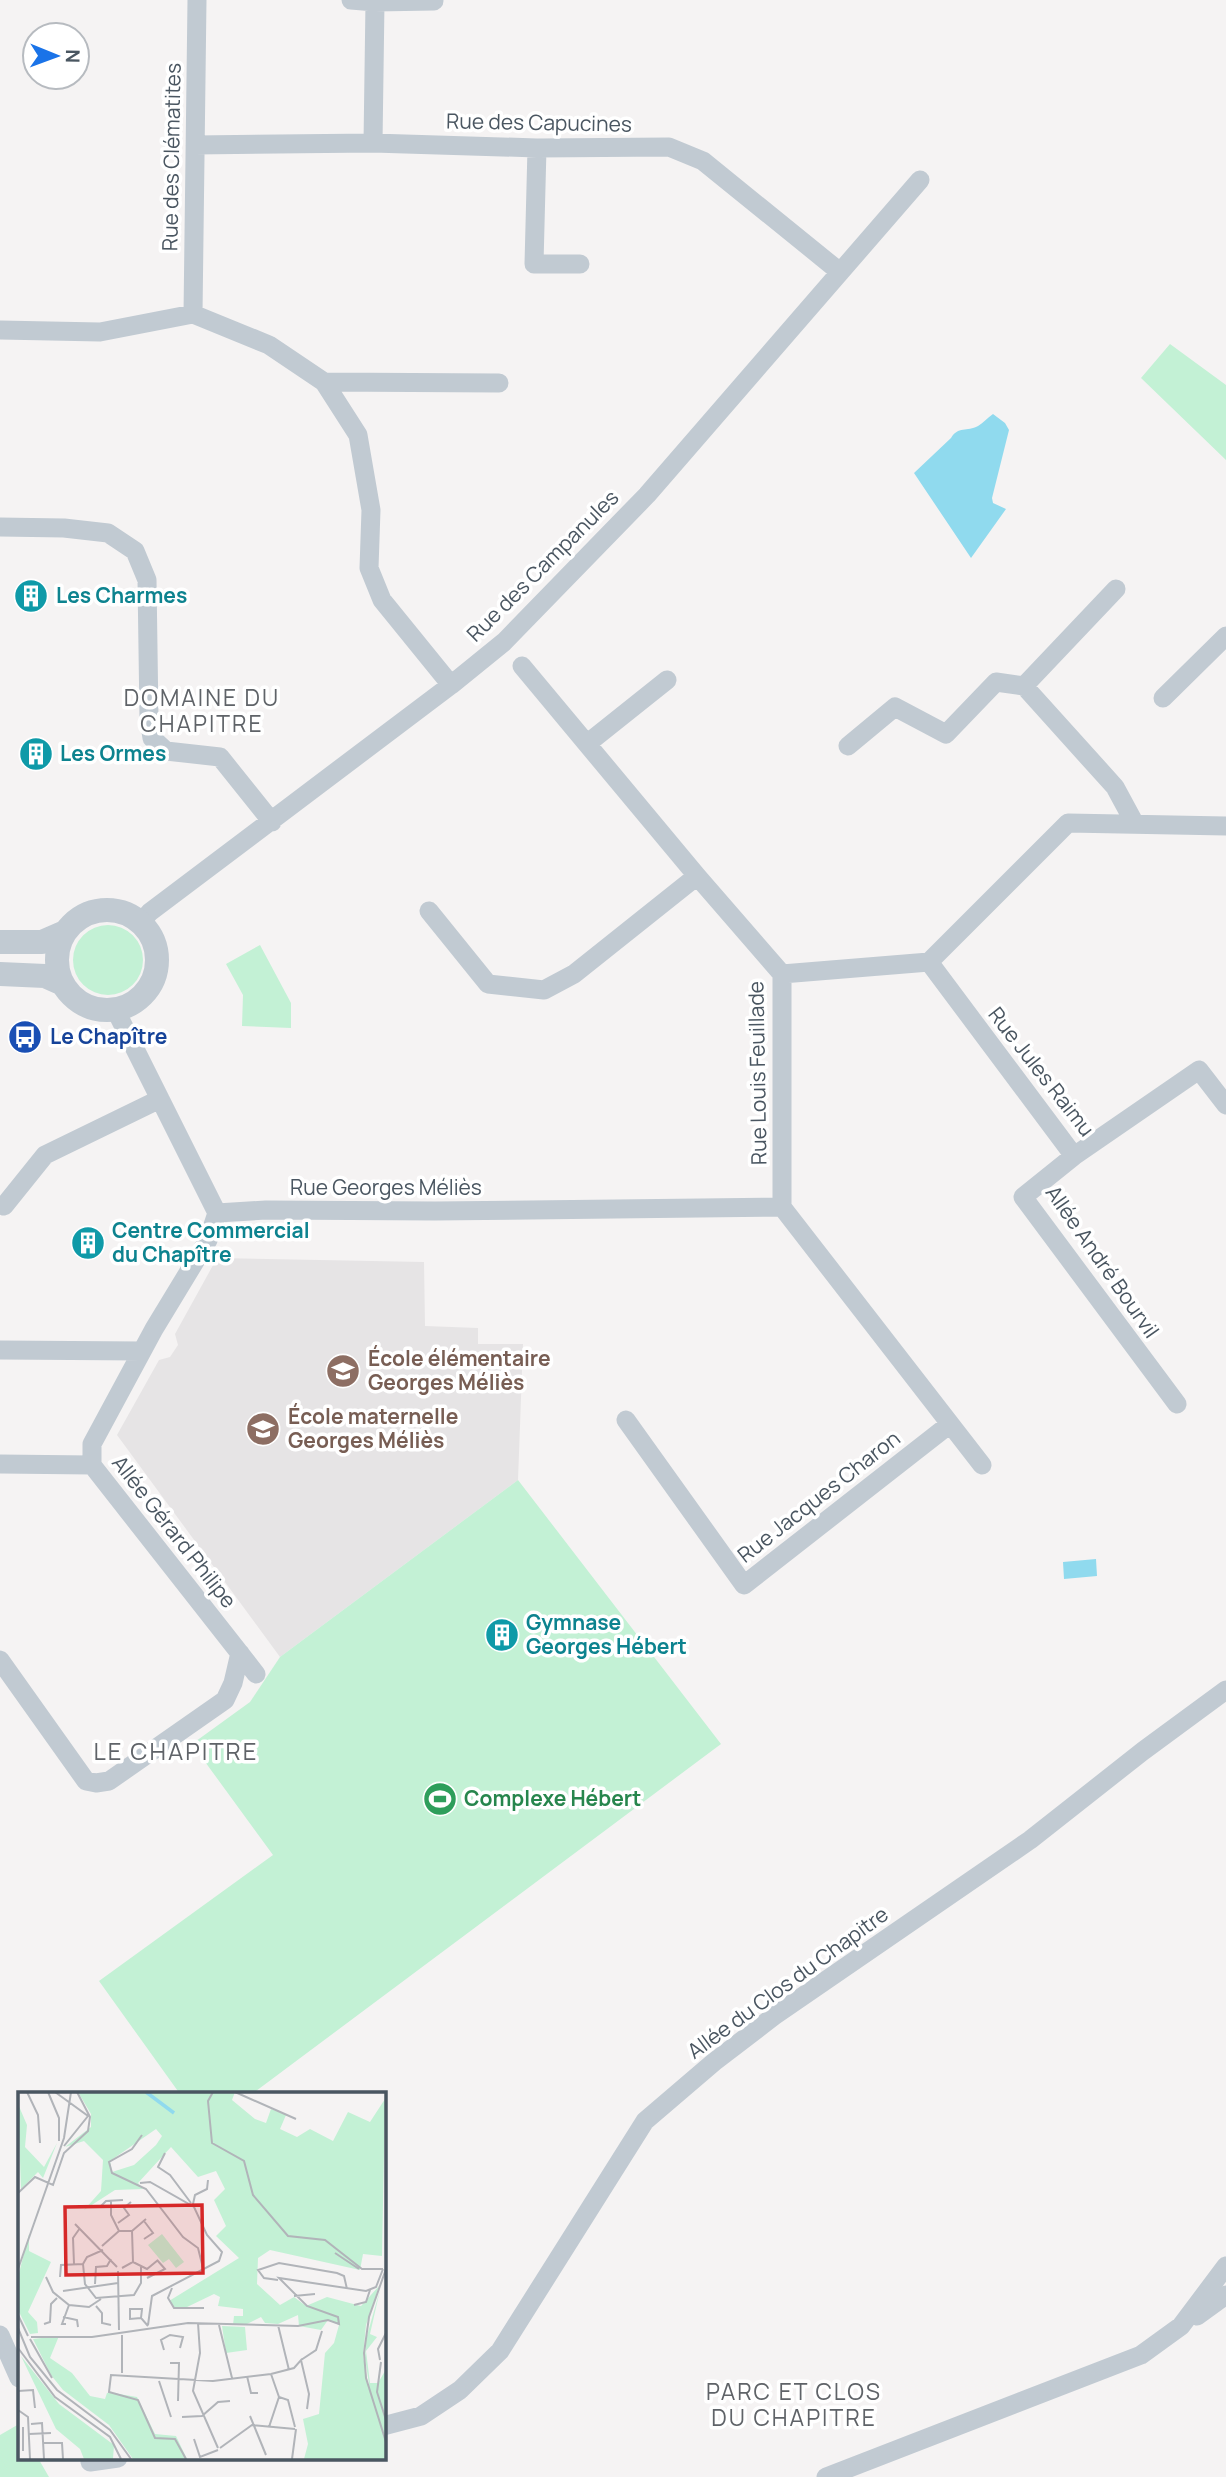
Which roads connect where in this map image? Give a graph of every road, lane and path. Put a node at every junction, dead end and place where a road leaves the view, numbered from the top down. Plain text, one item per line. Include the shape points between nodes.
1 (197, 0) edge
2 (351, 0) edge
3 (434, 1) edge
4 (375, 2) junction
5 (373, 143) junction
6 (195, 145) junction
7 (537, 148) junction
8 (920, 180) dead end
9 (580, 264) dead end
10 (840, 272) junction
11 (193, 314) junction
12 (0, 330) edge
13 (324, 382) junction
14 (499, 383) dead end
15 (0, 527) edge
16 (1116, 589) dead end
17 (1225, 640) edge
18 (522, 666) dead end
19 (667, 680) dead end
20 (451, 685) junction
21 (1024, 686) junction
22 (1163, 698) dead end
23 (588, 743) junction
24 (848, 746) dead end
25 (272, 822) junction
26 (1135, 824) junction
27 (1226, 826) edge
28 (697, 876) junction
29 (429, 911) dead end
30 (141, 922) junction
31 (65, 932) junction
32 (0, 942) edge
33 (929, 962) junction
34 (0, 974) edge
35 (782, 974) junction
36 (63, 984) junction
37 (115, 1009) junction
38 (160, 1099) junction
39 (1226, 1105) edge
40 (1073, 1156) junction
41 (4, 1206) dead end
42 (782, 1207) junction
43 (217, 1213) junction
44 (0, 1350) edge
45 (142, 1351) junction
46 (1177, 1404) dead end
47 (626, 1420) dead end
48 (950, 1424) junction
49 (0, 1464) edge
50 (92, 1465) junction
51 (982, 1465) dead end
52 (240, 1653) junction
53 (0, 1660) edge
54 (256, 1674) dead end
55 (1226, 1690) edge
56 (1226, 2266) edge
57 (1226, 2295) edge
58 (1226, 2307) edge
59 (1206, 2309) junction
60 (1181, 2326) junction
61 (0, 2335) edge
62 (18, 2376) edge
63 (385, 2425) edge
64 (111, 2460) edge
65 (90, 2466) edge
66 (826, 2477) edge

1 - 6 street, Rue des Clématites
2 - 4 street
3 - 4 street
4 - 5 street
5 - 6 street, Rue des Capucines
5 - 7 street, Rue des Capucines
6 - 11 street, Rue des Clématites
7 - 9 street via 534,264
7 - 10 street, Rue des Capucines via 669,147 703,161
8 - 10 street, Rue des Campanules
10 - 20 street, Rue des Campanules via 647,495 504,642
11 - 12 street via 100,332
11 - 13 street via 269,345
13 - 14 street
13 - 20 street via 358,435 371,510 369,568 382,600
15 - 25 street via 108,533 135,551 147,580 152,738 166,751 220,757
16 - 21 street
17 - 22 street
18 - 23 street, Rue Louis Feuillade
19 - 23 street
20 - 25 street, Rue des Campanules
21 - 24 street via 996,681 946,734 895,707
21 - 26 street via 1115,787
23 - 28 street, Rue Louis Feuillade
25 - 30 street, Rue des Campanules
26 - 27 street
26 - 33 street via 1068,823
28 - 29 street via 574,974 544,990 488,984
28 - 35 street, Rue Louis Feuillade
30 - 31 street via 109,909 77,919
30 - 37 street via 152,937 155,974 146,991
31 - 32 street via 42,942
31 - 36 street via 58,949
33 - 35 street
33 - 40 street, Rue Jules Raimu
34 - 36 street via 45,976
35 - 42 street, Rue Louis Feuillade
36 - 37 street via 89,1006
37 - 38 street
38 - 41 street via 45,1154
38 - 43 street
39 - 40 street, Rue Jules Raimu via 1199,1070
40 - 46 street, Allée André Bourvil via 1023,1197
42 - 43 street, Rue Georges Méliès
42 - 48 street
43 - 45 street, Allée Gérard Philipe via 208,1240
44 - 45 street
45 - 50 street, Allée Gérard Philipe via 92,1444
47 - 48 street, Rue Jacques Charon via 744,1585
48 - 51 street
49 - 50 street
50 - 52 street, Allée Gérard Philipe
52 - 53 street via 225,1700 109,1781 96,1783 86,1781
52 - 54 street, Allée Gérard Philipe
55 - 63 street, Allée du Clos du Chapitre via 1030,1840 774,2016 645,2121 500,2351 460,2390 421,2416
56 - 60 street
57 - 59 street
58 - 59 street
59 - 60 street
60 - 66 street via 1140,2355
61 - 62 street
64 - 65 street

